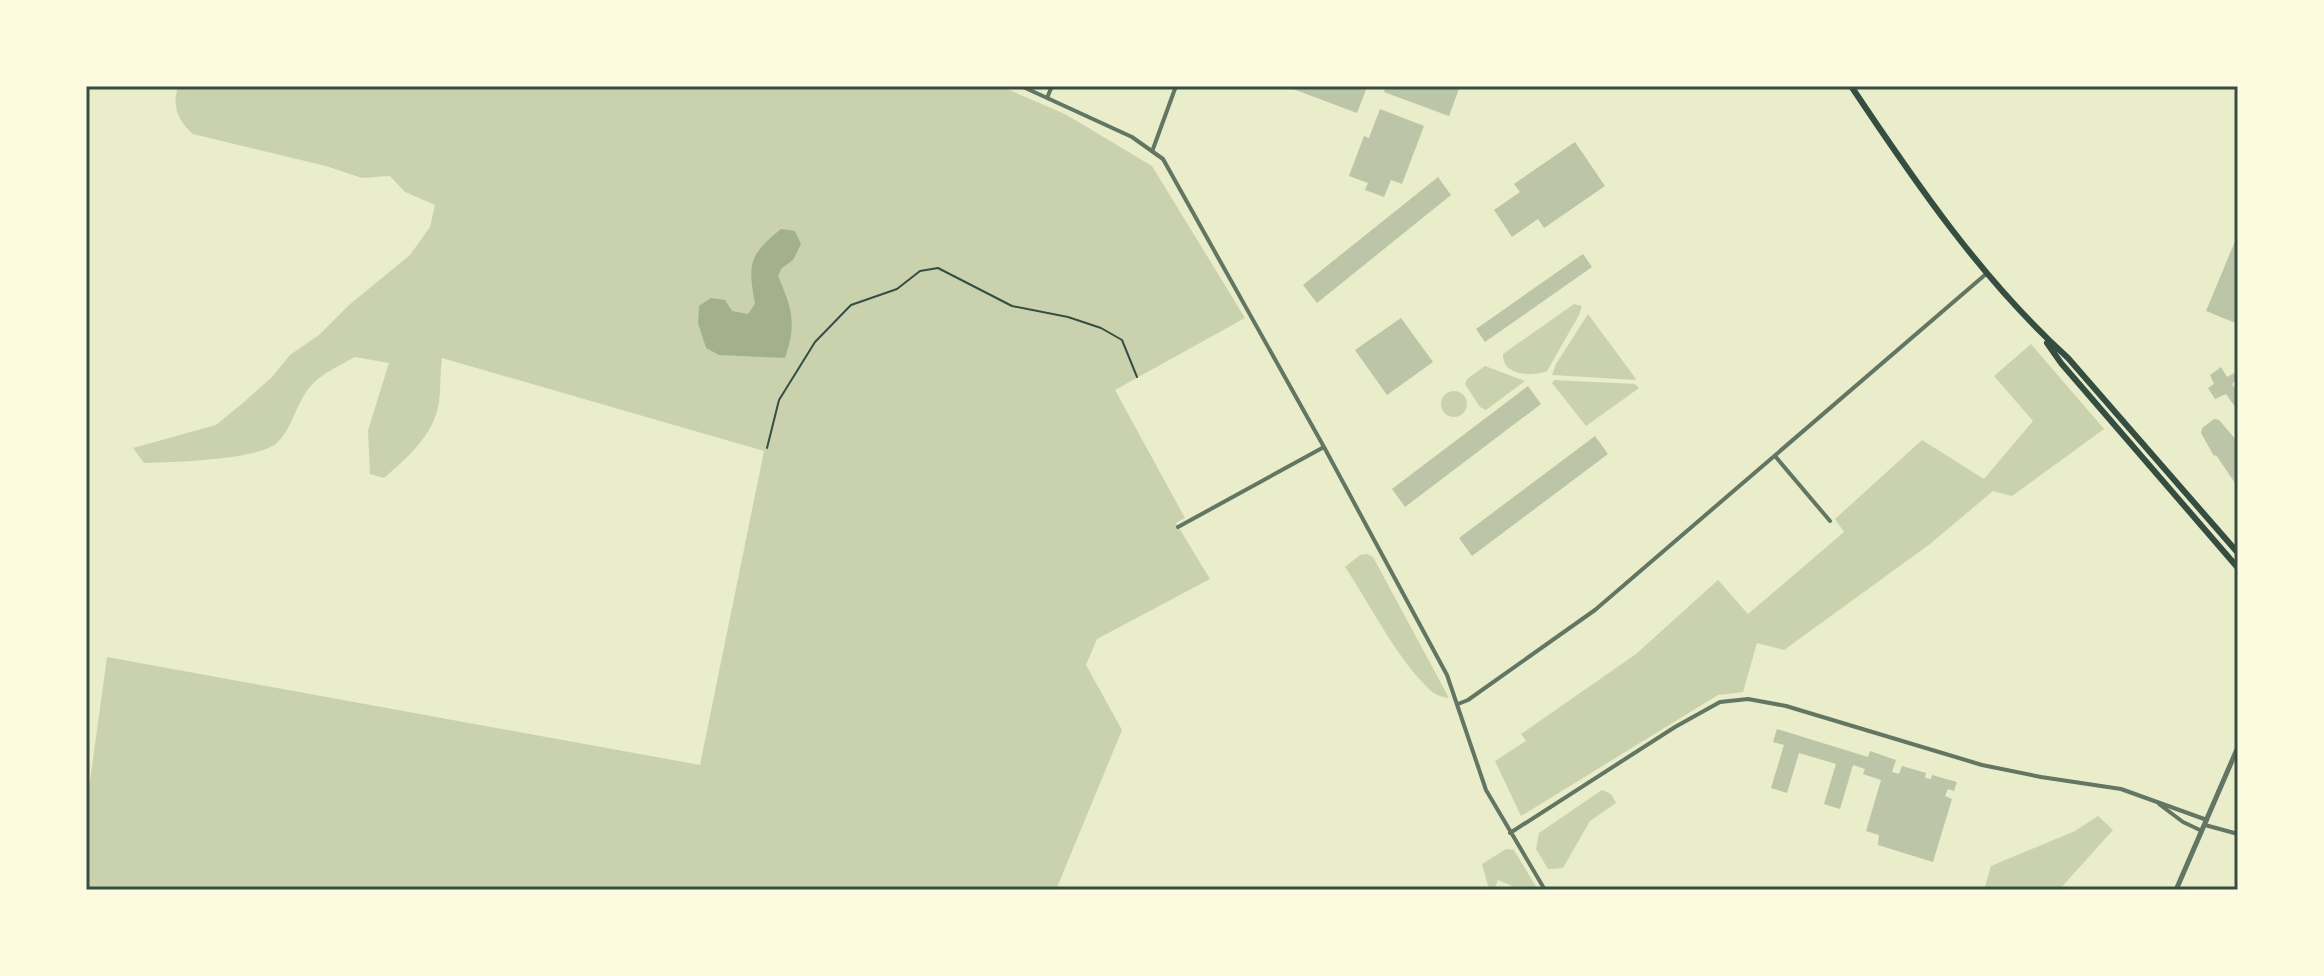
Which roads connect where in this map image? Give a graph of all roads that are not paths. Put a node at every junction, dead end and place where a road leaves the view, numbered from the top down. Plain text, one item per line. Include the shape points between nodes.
1 (1021, 86) edge
2 (1052, 86) edge
3 (1176, 86) edge
4 (1851, 86) edge
5 (1047, 98) junction
6 (1153, 149) junction
7 (1988, 272) junction
8 (2041, 333) junction
9 (1324, 447) junction
10 (1775, 456) junction
11 (1830, 521) dead end
12 (1178, 527) dead end
13 (2238, 553) edge
14 (2238, 568) edge
15 (1458, 704) junction
16 (2238, 747) edge
17 (2154, 800) junction
18 (2205, 826) junction
19 (1510, 833) junction
20 (2238, 834) edge
21 (1545, 890) edge
22 (2176, 890) edge

1 - 5 street
2 - 5 street
3 - 6 street
4 - 7 main road
5 - 6 street
6 - 9 street via 1192,208
7 - 8 main road
7 - 10 street
8 - 13 main road
8 - 14 main road
9 - 12 street
9 - 15 street
10 - 11 street
10 - 15 street via 1595,610
15 - 19 street via 1486,790
16 - 18 street
17 - 18 street
17 - 18 street via 2183,822
17 - 19 street via 2121,789 2002,770 1786,706 1737,699 1687,719
18 - 20 street
18 - 22 street
19 - 21 street

